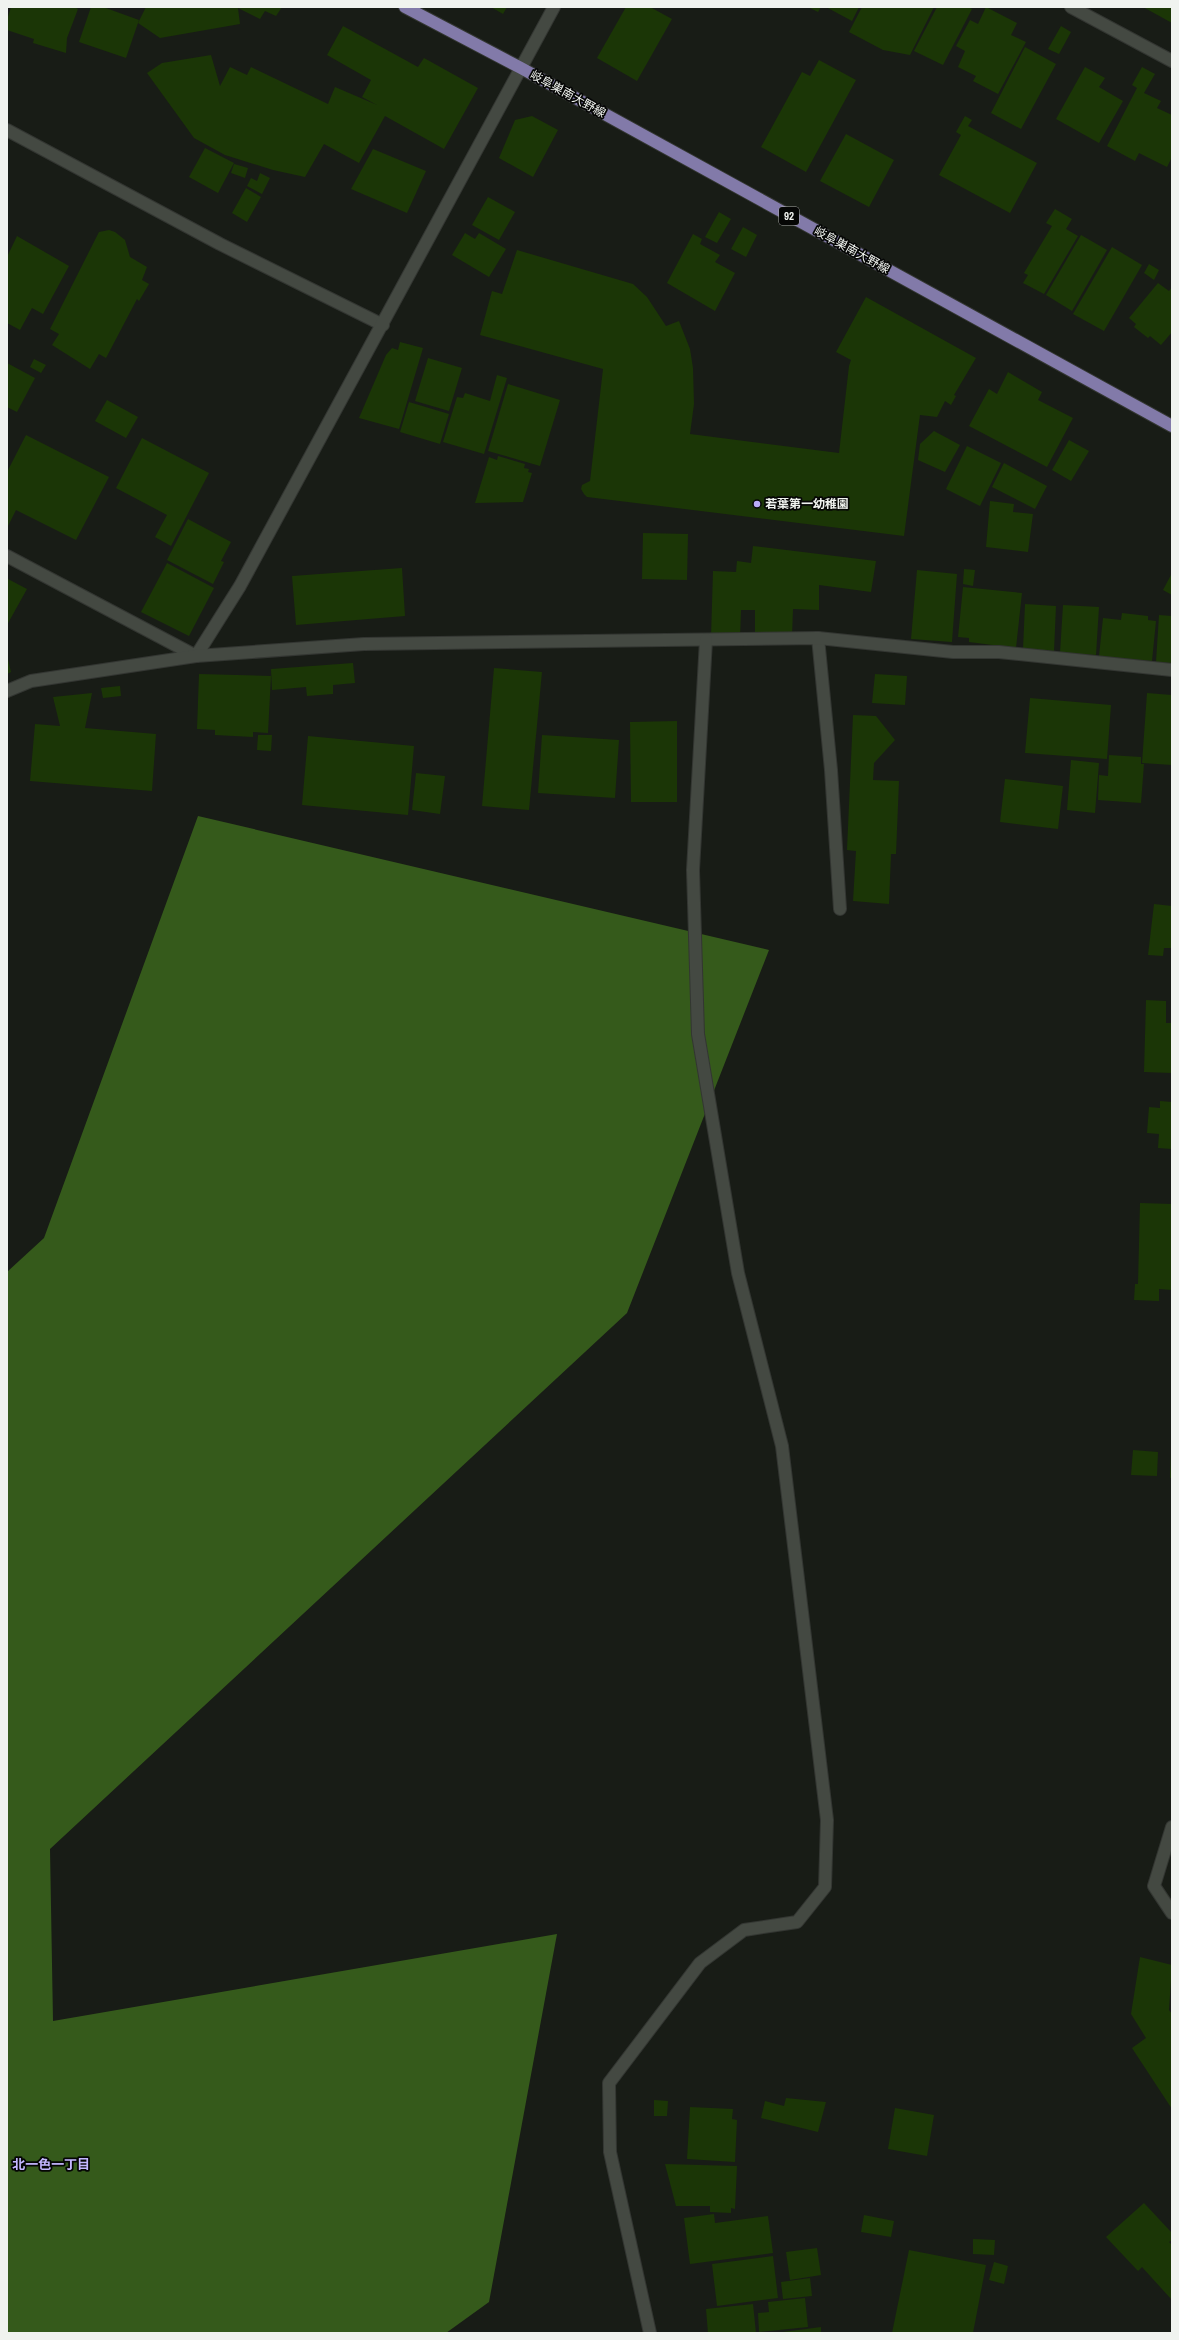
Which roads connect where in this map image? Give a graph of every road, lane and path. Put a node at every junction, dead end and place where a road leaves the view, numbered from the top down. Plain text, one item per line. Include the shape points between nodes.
1 (405, 7) edge
2 (554, 7) edge
3 (1071, 7) edge
4 (1172, 61) edge
5 (520, 68) junction
6 (7, 130) edge
7 (383, 325) junction
8 (1172, 426) edge
9 (7, 556) edge
10 (818, 638) junction
11 (706, 640) junction
12 (196, 656) junction
13 (1172, 670) edge
14 (7, 691) edge
15 (840, 909) dead end
16 (1172, 1827) edge
17 (1172, 1913) edge
18 (650, 2333) edge

1 - 5 main road, 岐阜巣南大野線 / 92
2 - 5 street
3 - 4 street
5 - 7 street
5 - 8 main road, 岐阜巣南大野線 / 92
6 - 7 street via 220,244
7 - 12 street via 240,586
9 - 12 street
10 - 11 street
10 - 13 street via 953,652 999,652
10 - 15 street via 831,770
11 - 12 street via 364,644
11 - 18 street via 693,870 698,1034 738,1273 782,1446 827,1828 825,1887 797,1922 744,1930 700,1963 609,2083 610,2152
12 - 14 street via 31,681
16 - 17 street via 1154,1886

